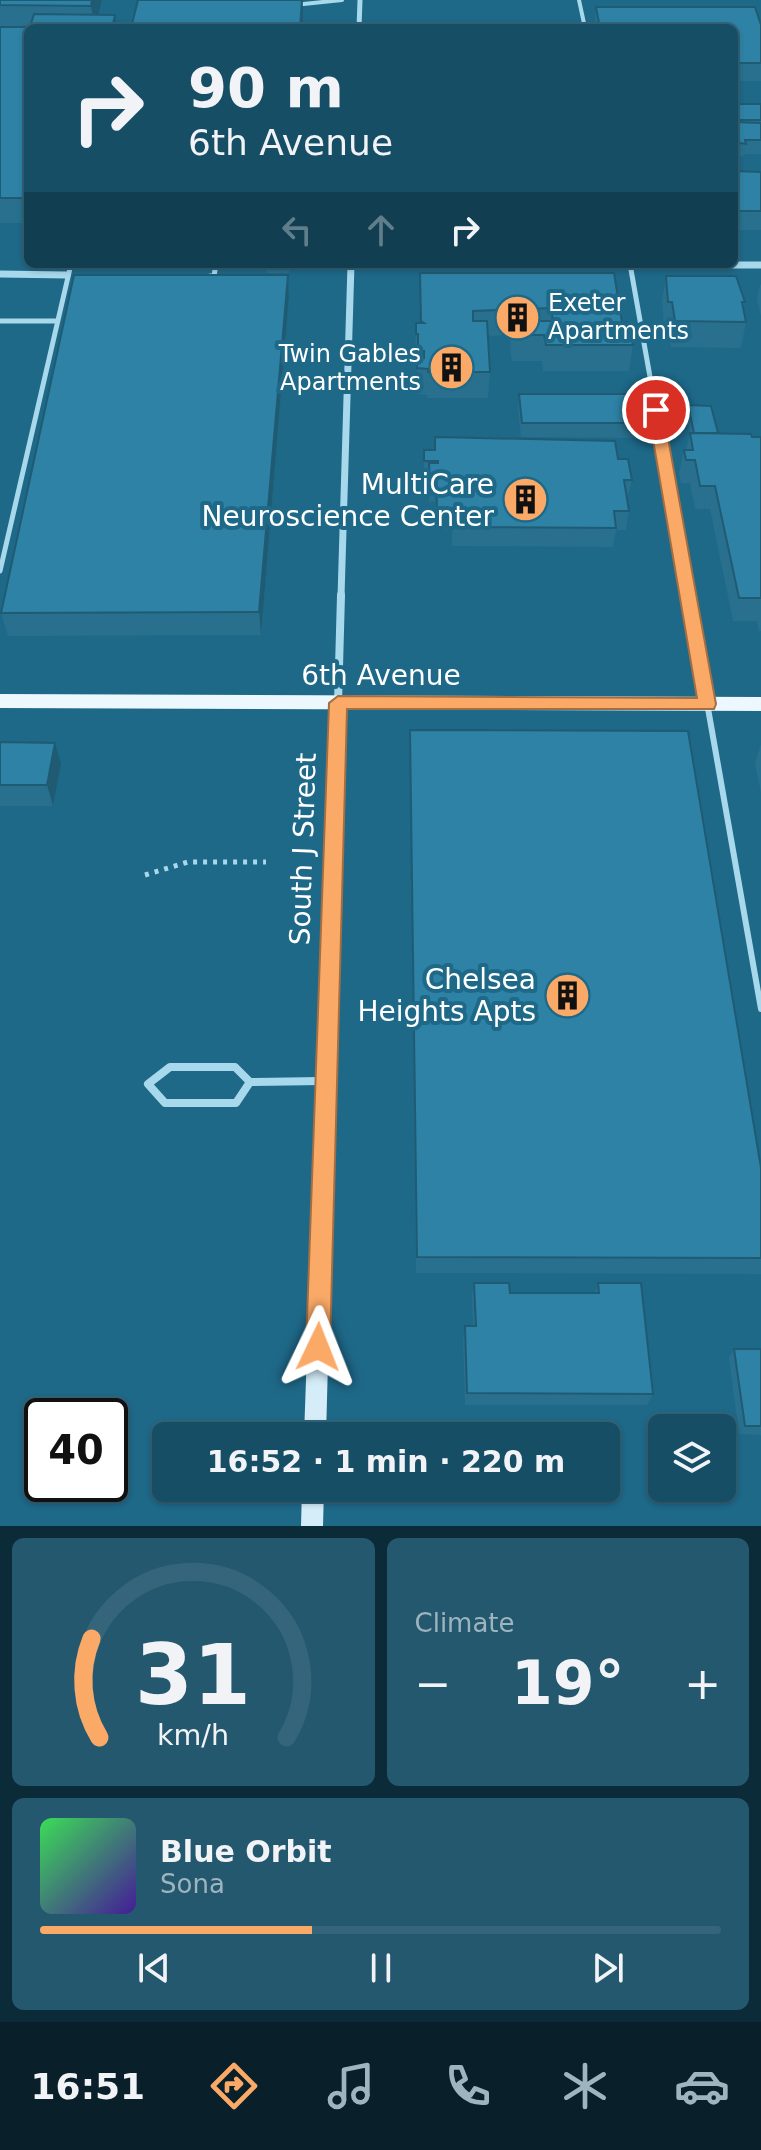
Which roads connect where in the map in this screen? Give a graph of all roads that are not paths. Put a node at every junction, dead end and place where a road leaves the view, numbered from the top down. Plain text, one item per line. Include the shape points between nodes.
1 (342, 0) edge
2 (360, 0) edge
3 (579, 0) edge
4 (294, 5) edge
5 (359, 24) edge
6 (584, 24) edge
7 (738, 265) edge
8 (761, 265) edge
9 (70, 268) edge
10 (215, 268) edge
11 (351, 268) edge
12 (631, 268) edge
13 (0, 274) edge
14 (67, 275) junction
15 (83, 275) edge
16 (203, 278) edge
17 (0, 321) edge
18 (57, 321) junction
19 (0, 571) edge
20 (0, 701) edge
21 (338, 703) junction
22 (707, 704) junction
23 (761, 704) edge
24 (761, 1009) edge
25 (326, 1081) junction
26 (250, 1082) junction
27 (315, 1422) edge
28 (313, 1502) edge
29 (312, 1526) edge

1 - 4 lane
2 - 5 street
3 - 6 lane
7 - 8 street
9 - 14 lane
10 - 16 lane via 214,276
11 - 21 street, South J Street
12 - 22 lane
13 - 14 street
14 - 15 lane
14 - 18 lane
17 - 18 lane
18 - 19 lane
20 - 21 main road, 6th Avenue
21 - 22 main road, 6th Avenue
21 - 25 street, South J Street
22 - 23 main road, 6th Avenue
22 - 24 lane
25 - 26 lane
25 - 27 street, South J Street
26 - 26 lane via 235,1067 170,1067 148,1084 165,1103 236,1103
28 - 29 street

